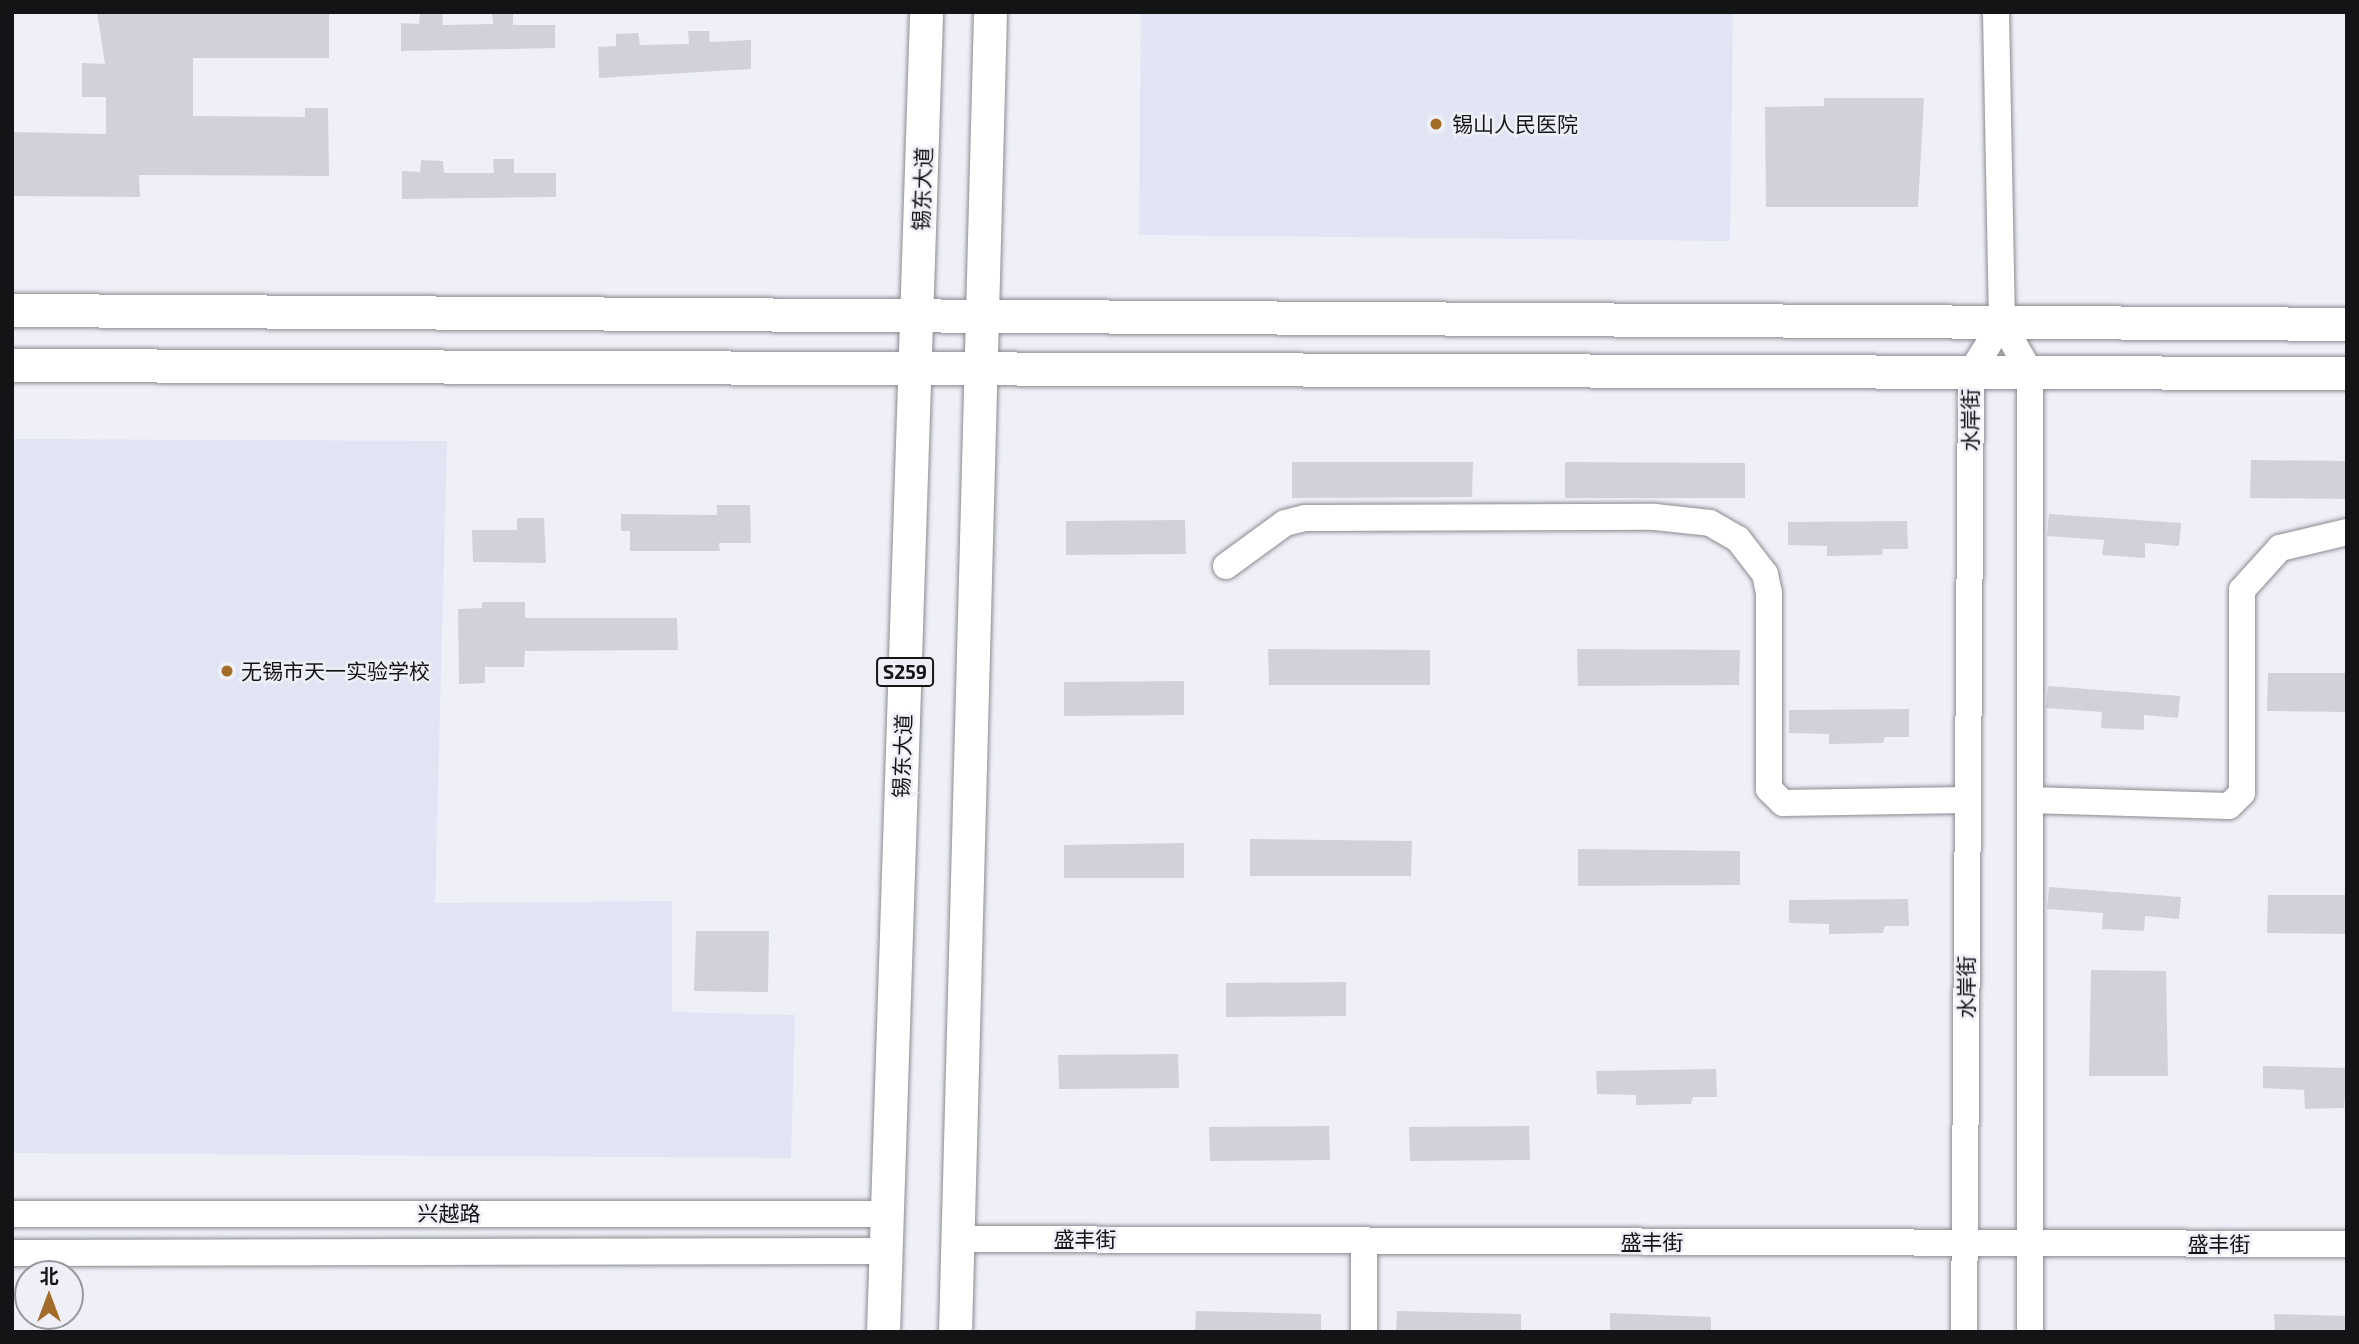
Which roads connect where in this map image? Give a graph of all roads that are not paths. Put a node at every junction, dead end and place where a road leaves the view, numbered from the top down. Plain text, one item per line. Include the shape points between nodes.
1 (926, 12) edge
2 (989, 12) edge
3 (1996, 12) edge
4 (12, 310) edge
5 (918, 315) junction
6 (982, 320) junction
7 (2002, 323) junction
8 (2347, 324) edge
9 (12, 365) edge
10 (915, 366) junction
11 (981, 368) junction
12 (1971, 372) junction
13 (2030, 372) junction
14 (2347, 373) edge
15 (2347, 532) edge
16 (1226, 566) dead end
17 (1967, 800) junction
18 (2030, 800) junction
19 (12, 1214) edge
20 (887, 1214) junction
21 (957, 1239) junction
22 (1364, 1240) junction
23 (1964, 1243) junction
24 (2030, 1243) junction
25 (2347, 1244) edge
26 (886, 1251) junction
27 (12, 1253) edge
28 (883, 1332) edge
29 (955, 1332) edge
30 (1364, 1332) edge
31 (1964, 1332) edge
32 (2030, 1332) edge

1 - 5 main road, 锡东大道 / S259
2 - 6 main road
3 - 7 street
4 - 5 main road
5 - 6 main road
5 - 10 main road, 锡东大道 / S259
6 - 7 main road
6 - 11 main road
7 - 8 main road
7 - 12 street, 水岸街
7 - 13 street
9 - 10 main road
10 - 11 main road
10 - 20 main road, 锡东大道 / S259
11 - 12 main road
11 - 21 main road
12 - 13 main road
12 - 17 street, 水岸街
13 - 14 main road
13 - 18 street
15 - 18 street via 2280,548 2242,590 2242,793 2229,806
16 - 17 street via 1285,523 1305,518 1655,517 1710,523 1738,539 1765,574 1769,593 1769,789 1783,803
17 - 23 street, 水岸街
18 - 24 street
19 - 20 street, 兴越路
20 - 26 main road, 锡东大道 / S259
21 - 22 street, 盛丰街
21 - 29 main road
22 - 23 street, 盛丰街
22 - 30 street
23 - 24 street, 盛丰街
23 - 31 street, 水岸街
24 - 25 street, 盛丰街
24 - 32 street
26 - 27 street, 兴越路
26 - 28 main road, 锡东大道 / S259

